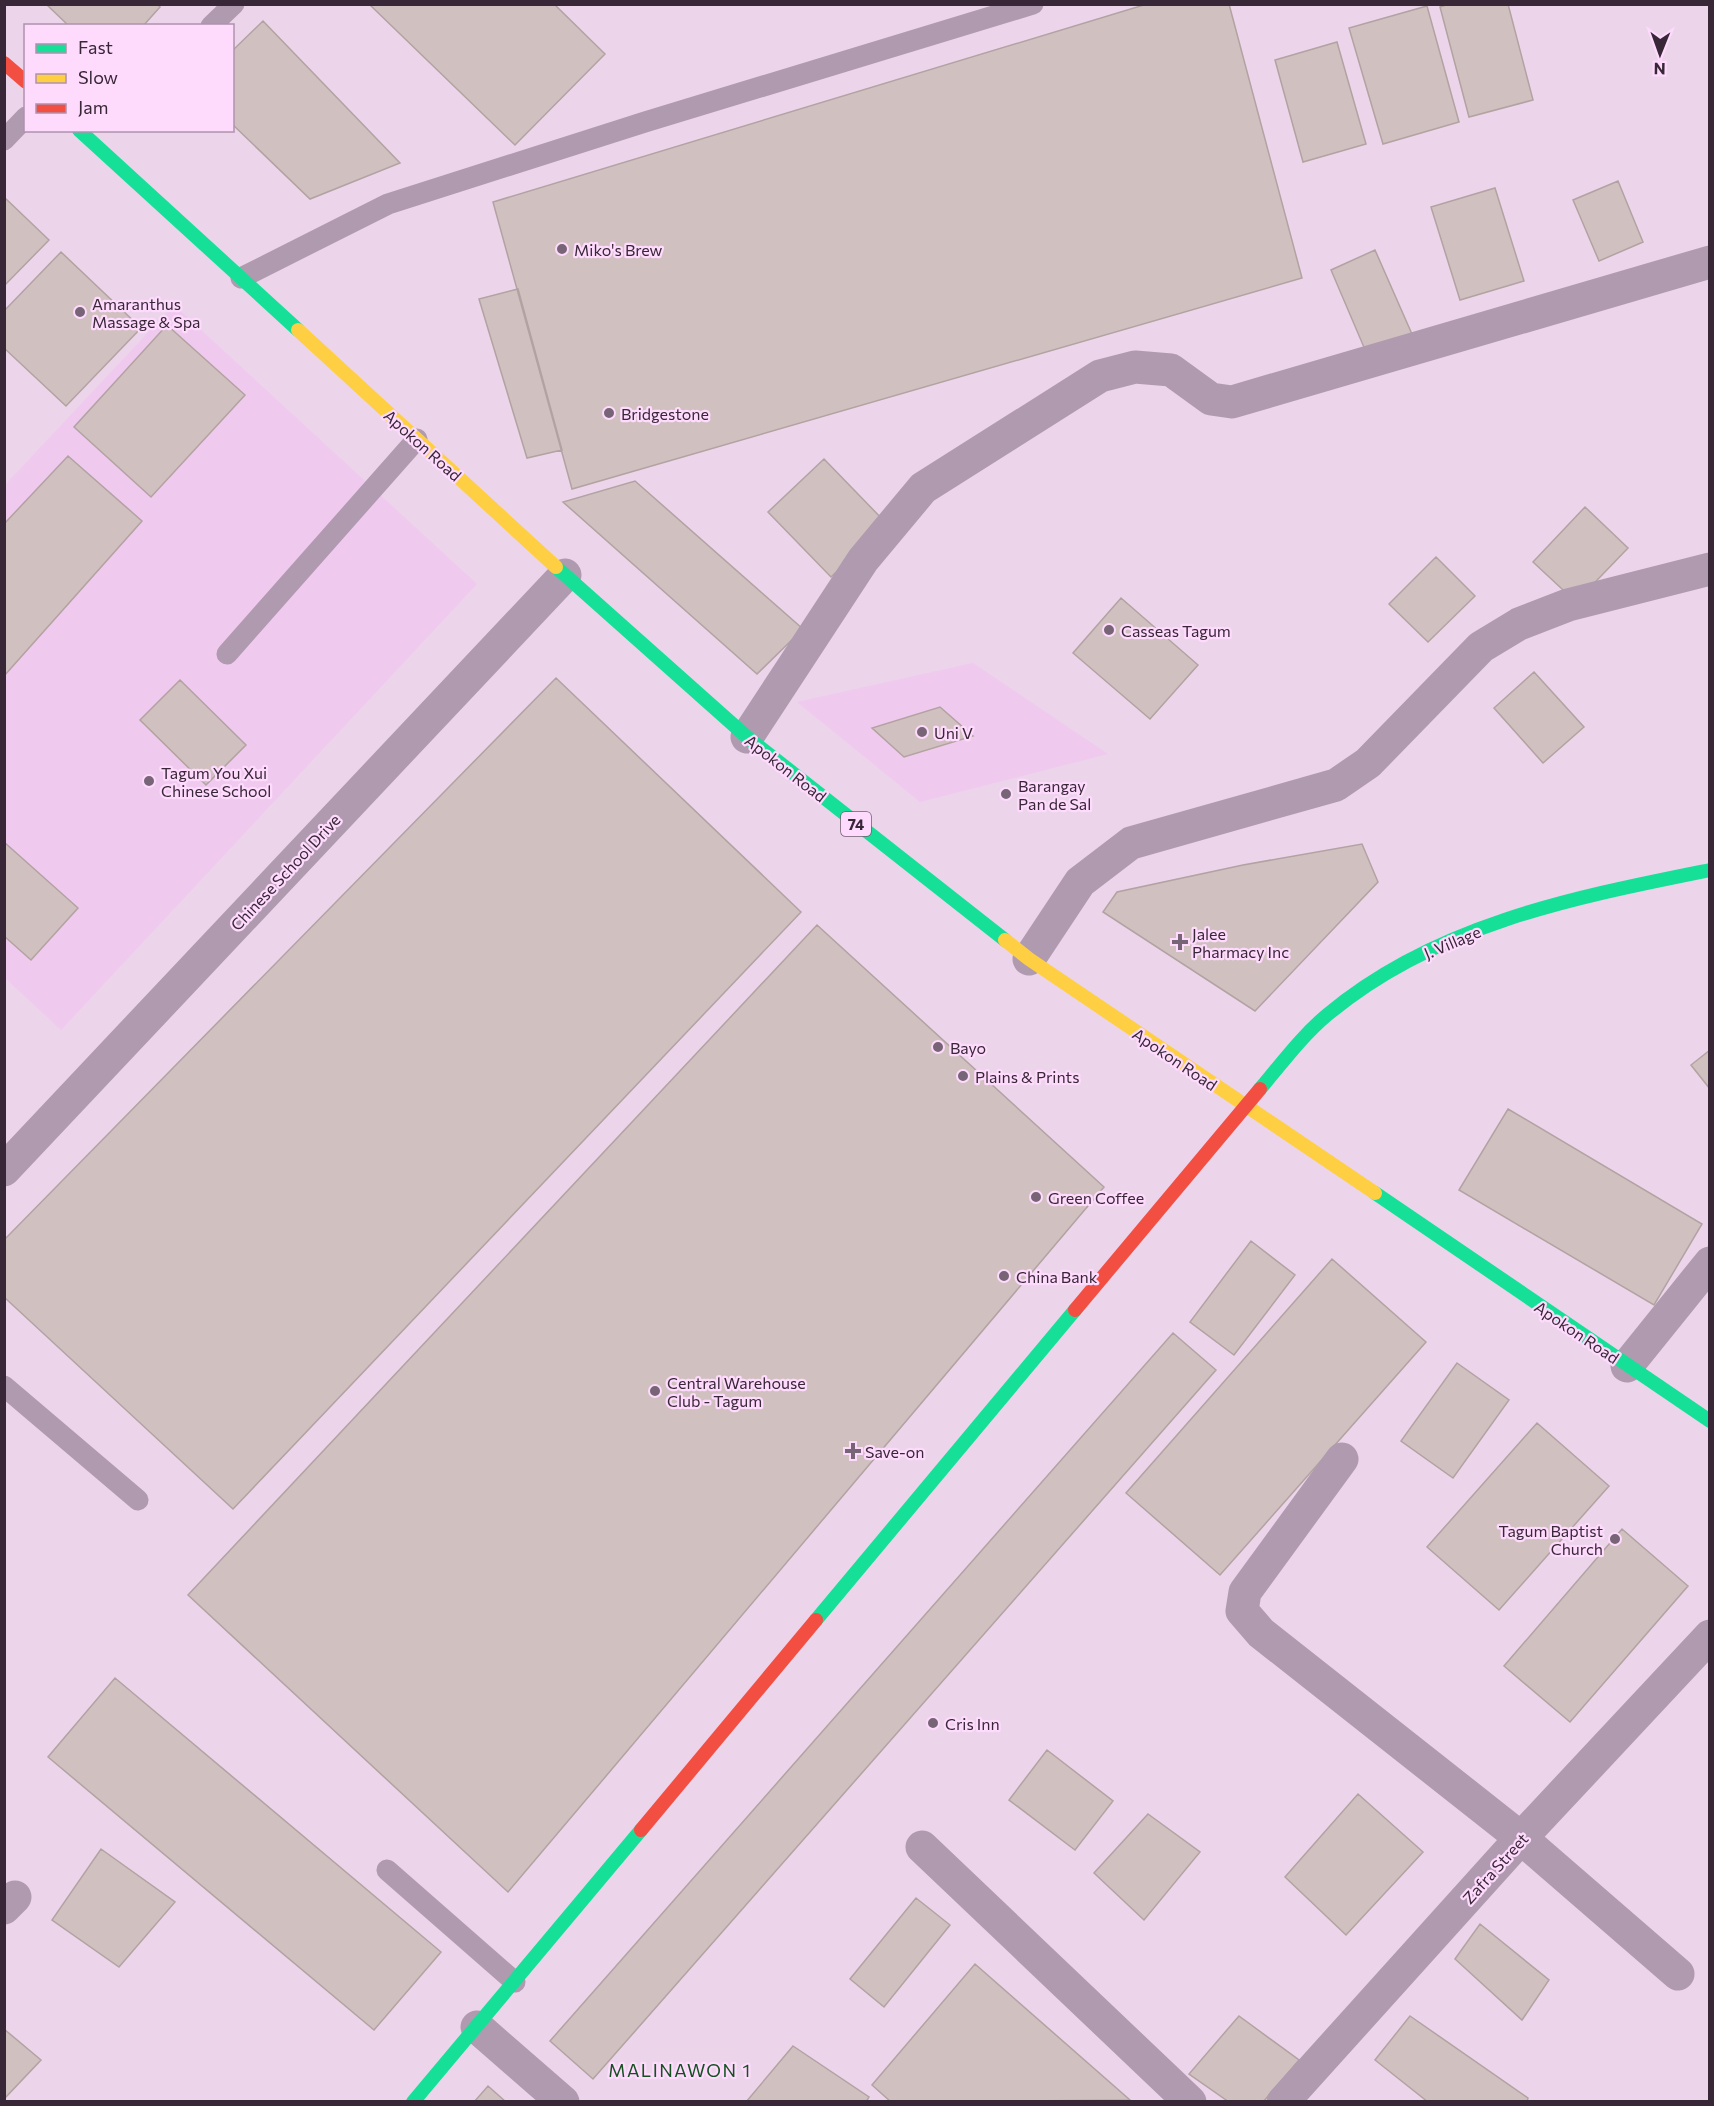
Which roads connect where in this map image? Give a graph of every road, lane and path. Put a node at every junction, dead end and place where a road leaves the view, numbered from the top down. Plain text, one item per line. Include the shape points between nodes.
1 (234, 4) edge
2 (1033, 4) edge
3 (213, 24) edge
4 (4, 63) edge
5 (24, 80) edge
6 (24, 119) edge
7 (88, 133) edge
8 (4, 140) edge
9 (1710, 262) edge
10 (241, 278) junction
11 (417, 439) junction
12 (1710, 569) edge
13 (565, 575) junction
14 (227, 654) dead end
15 (747, 737) junction
16 (1710, 870) edge
17 (1029, 959) junction
18 (1245, 1106) junction
19 (4, 1170) edge
20 (1710, 1263) edge
21 (1627, 1366) junction
22 (4, 1386) edge
23 (1710, 1421) edge
24 (1342, 1459) dead end
25 (138, 1500) dead end
26 (1710, 1636) edge
27 (1521, 1838) junction
28 (922, 1847) dead end
29 (387, 1870) dead end
30 (1678, 1974) dead end
31 (515, 1982) junction
32 (477, 2026) junction
33 (413, 2102) edge
34 (563, 2102) edge
35 (1190, 2102) edge
36 (1283, 2102) edge

1 - 3 lane
2 - 10 lane via 388,204
4 - 5 main road
6 - 8 lane
7 - 10 main road, Apokon Road / 74
9 - 15 street via 1232,402 1211,399 1171,370 1135,367 1100,376 923,488 863,560
10 - 11 main road, Apokon Road / 74
11 - 13 main road, Apokon Road / 74
11 - 14 lane
12 - 17 street via 1568,605 1519,624 1481,646 1368,763 1336,785 1131,843 1080,882
13 - 15 main road, Apokon Road / 74
13 - 19 street, Chinese School Drive
15 - 17 main road, Apokon Road / 74
16 - 18 main road, J. Village via 1523,913 1411,960 1366,986 1328,1015
17 - 18 main road, Apokon Road / 74
18 - 21 main road, Apokon Road / 74
18 - 31 main road, J. Village
20 - 21 street
21 - 23 main road, Apokon Road / 74
22 - 25 lane
24 - 27 street via 1245,1592 1242,1611 1261,1633
26 - 27 street, Zafra Street
27 - 30 street
27 - 36 street, Zafra Street
28 - 35 street
29 - 31 lane
31 - 32 main road, J. Village
32 - 33 main road, J. Village
32 - 34 street

